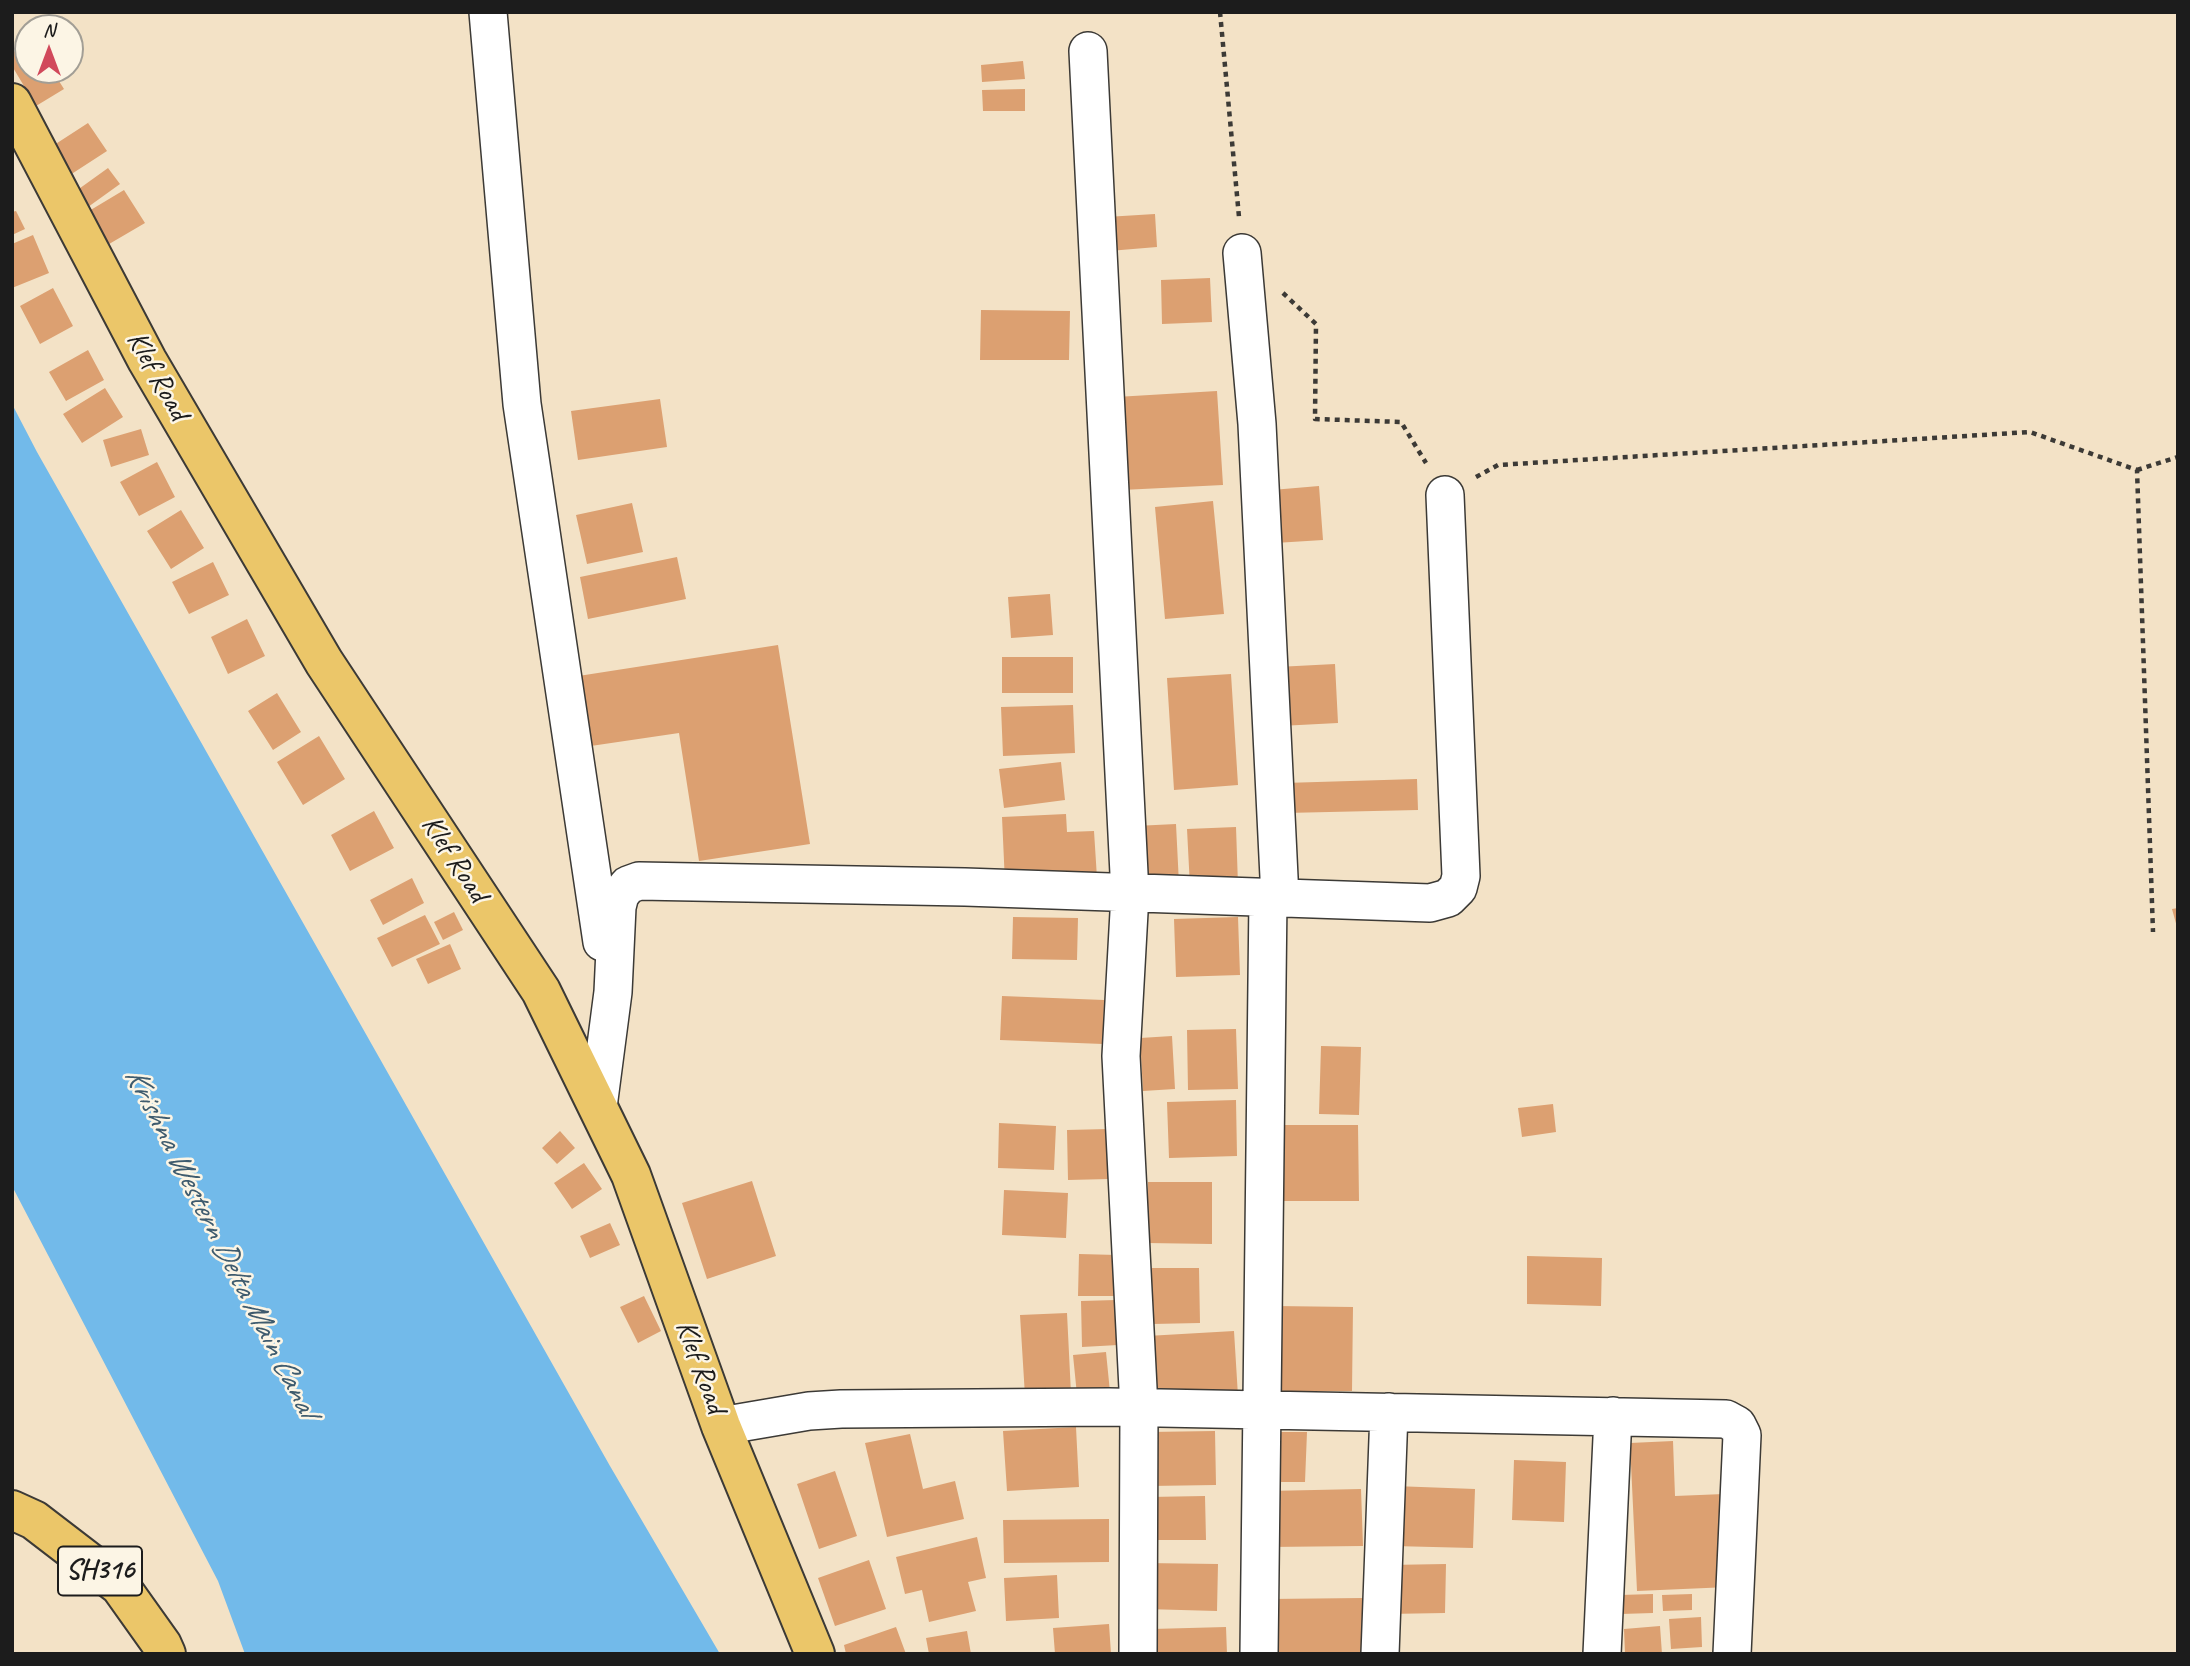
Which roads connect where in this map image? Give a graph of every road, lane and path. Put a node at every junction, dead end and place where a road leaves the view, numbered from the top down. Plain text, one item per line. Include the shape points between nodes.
1 (488, 12) edge
2 (1220, 12) edge
3 (1088, 51) dead end
4 (12, 103) edge
5 (1242, 253) junction
6 (2178, 457) edge
7 (2137, 470) junction
8 (1445, 495) junction
9 (1130, 894) junction
10 (1274, 898) junction
11 (2153, 932) dead end
12 (611, 1008) junction
13 (598, 1107) junction
14 (1139, 1408) junction
15 (1263, 1410) junction
16 (1389, 1412) junction
17 (1612, 1416) junction
18 (721, 1426) junction
19 (12, 1510) edge
20 (166, 1654) edge
21 (815, 1654) edge
22 (1138, 1654) edge
23 (1259, 1654) edge
24 (1380, 1654) edge
25 (1602, 1654) edge
26 (1732, 1654) edge

1 - 12 street via 522,404
2 - 5 path
3 - 9 street
4 - 13 main road, Klef Road via 146,360 324,662 541,991
5 - 8 path via 1316,324 1315,419 1401,422
5 - 10 street via 1257,424
6 - 7 path
7 - 8 path via 2030,432 1498,465
7 - 11 path
8 - 10 street via 1458,888 1448,898 1430,903
9 - 10 street
9 - 12 street via 639,881 620,895 617,906
9 - 14 street via 1121,1056
10 - 15 street
12 - 13 street
13 - 18 main road, Klef Road via 631,1175
14 - 15 street
14 - 18 street via 809,1410
14 - 22 street
15 - 16 street
15 - 23 street
16 - 17 street
16 - 24 street
17 - 25 street
17 - 26 street via 1727,1419 1742,1435
18 - 21 main road, Klef Road
19 - 20 main road, SH316 via 34,1520 120,1586

